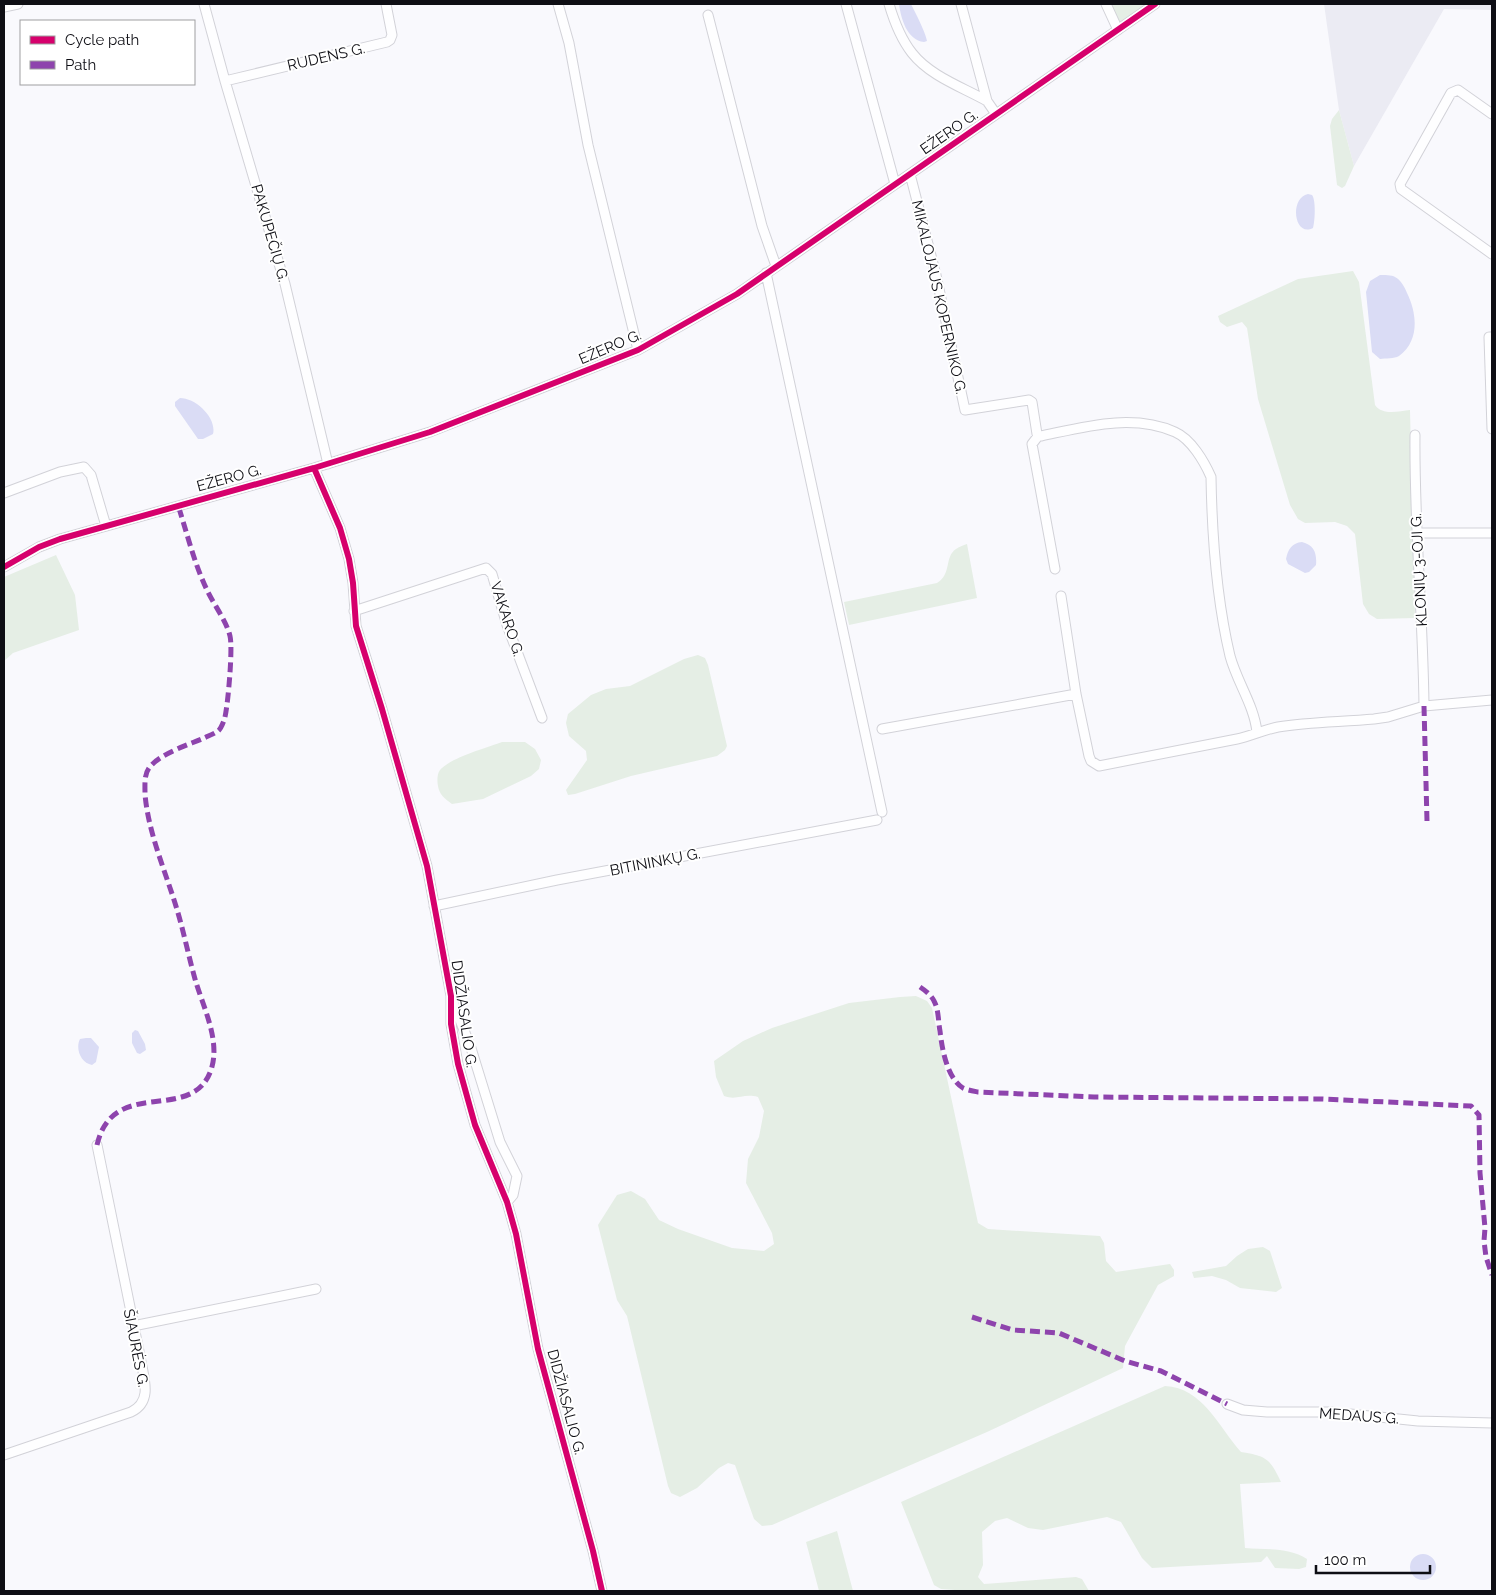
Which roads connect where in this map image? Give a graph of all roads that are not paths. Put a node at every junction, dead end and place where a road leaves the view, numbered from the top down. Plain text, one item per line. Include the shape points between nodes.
1 (18, 4) edge
2 (204, 4) edge
3 (386, 4) edge
4 (558, 4) edge
5 (846, 4) edge
6 (889, 4) edge
7 (961, 4) edge
8 (1106, 4) edge
9 (1155, 4) edge
10 (4, 7) edge
11 (708, 15) dead end
12 (1118, 30) junction
13 (225, 81) junction
14 (987, 101) junction
15 (996, 114) junction
16 (1492, 114) edge
17 (910, 174) junction
18 (895, 184) junction
19 (1492, 254) edge
20 (776, 266) junction
21 (766, 273) junction
22 (1492, 337) edge
23 (638, 350) junction
24 (1492, 429) edge
25 (1039, 435) junction
26 (1415, 435) dead end
27 (328, 464) junction
28 (314, 468) junction
29 (4, 493) edge
30 (106, 526) junction
31 (1418, 533) junction
32 (1492, 533) edge
33 (4, 567) edge
34 (1055, 569) dead end
35 (1061, 596) dead end
36 (354, 611) junction
37 (1076, 694) junction
38 (1492, 700) edge
39 (1424, 706) junction
40 (542, 718) dead end
41 (882, 729) dead end
42 (1257, 732) junction
43 (434, 906) junction
44 (451, 996) junction
45 (97, 1145) dead end
46 (507, 1202) junction
47 (316, 1290) dead end
48 (133, 1326) junction
49 (1227, 1404) dead end
50 (1492, 1423) edge
51 (4, 1455) edge
52 (602, 1591) edge

1 - 10 street
2 - 13 street, PAKUPEČIŲ G.
3 - 13 street, RUDENS G. via 392,35 386,42
4 - 23 street via 588,145
5 - 18 street
6 - 14 street via 902,38 921,62
7 - 14 street
8 - 12 street
9 - 12 street, EŽERO G.
11 - 20 street via 762,226
12 - 15 street, EŽERO G.
13 - 27 street, PAKUPEČIŲ G. via 285,284
14 - 15 street
15 - 17 street, EŽERO G.
16 - 19 street via 1458,90 1451,93 1400,184 1401,189
17 - 18 street, EŽERO G.
17 - 25 street, MIKALOJAUS KOPERNIKO G. via 965,410 1029,400
18 - 20 street, EŽERO G.
20 - 21 street, EŽERO G.
21 - 23 street, EŽERO G. via 713,309
21 - 43 street, BITININKŲ G. via 880,816
22 - 24 street via 1489,337
23 - 27 street, EŽERO G. via 430,432
25 - 34 street via 1032,444
25 - 42 street via 1102,423 1128,422 1176,432 1195,450 1211,477 1220,612 1231,659 1254,714
26 - 31 street, KLONIŲ 3-OJI G. via 1414,490
27 - 28 street, EŽERO G.
28 - 30 street, EŽERO G.
28 - 36 street, DIDŽIASALIO G. via 340,528 349,559
29 - 30 street via 60,472 84,467 91,475
30 - 33 street, EŽERO G. via 39,547
31 - 32 street
31 - 39 street, KLONIŲ 3-OJI G.
35 - 37 street
36 - 40 street, VAKARO G. via 469,573 486,568 490,570
36 - 43 street, DIDŽIASALIO G. via 427,866
37 - 41 street
37 - 42 street via 1089,756 1099,766 1247,737
38 - 39 street
39 - 42 street via 1388,718 1280,727
43 - 44 street, DIDŽIASALIO G.
44 - 46 street, DIDŽIASALIO G. via 450,1024 458,1064 479,1138
44 - 46 street via 479,1071 500,1142 517,1176 513,1195
45 - 48 street, ŠIAURĖS G.
46 - 52 street, DIDŽIASALIO G. via 538,1349
47 - 48 street
48 - 51 street, ŠIAURĖS G. via 145,1386 143,1403 138,1408
49 - 50 street, MEDAUS G. via 1243,1410 1267,1412 1331,1412 1418,1421

